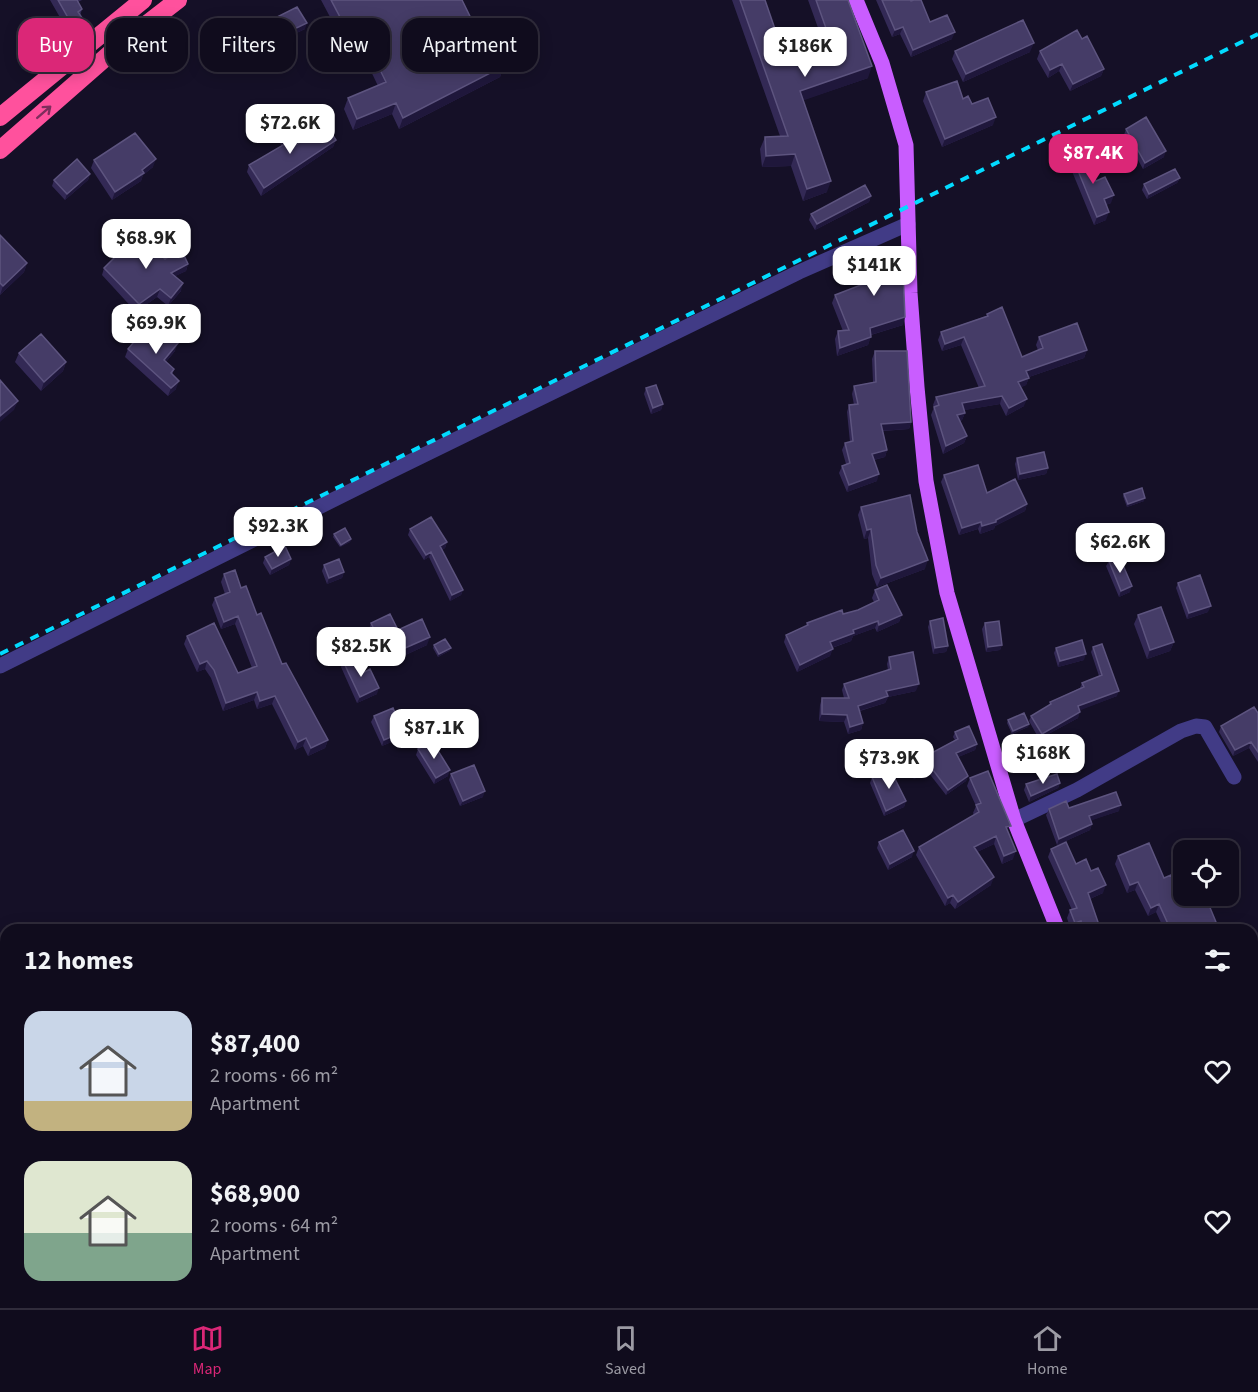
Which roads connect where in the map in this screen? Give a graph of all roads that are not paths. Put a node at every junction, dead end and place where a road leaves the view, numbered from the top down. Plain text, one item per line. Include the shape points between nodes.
1 (143, 0) edge
2 (178, 0) edge
3 (856, 0) edge
4 (0, 117) edge
5 (0, 150) edge
6 (908, 224) junction
7 (0, 666) edge
8 (1234, 777) dead end
9 (1014, 820) junction
10 (1056, 924) edge

1 - 4 highway
5 -> 2 highway via 121,44
3 - 6 main road via 882,63 906,145
6 - 7 street via 799,272
6 - 9 main road via 926,481 947,593
8 - 9 street via 1211,734 1205,727 1196,726
9 - 10 main road

